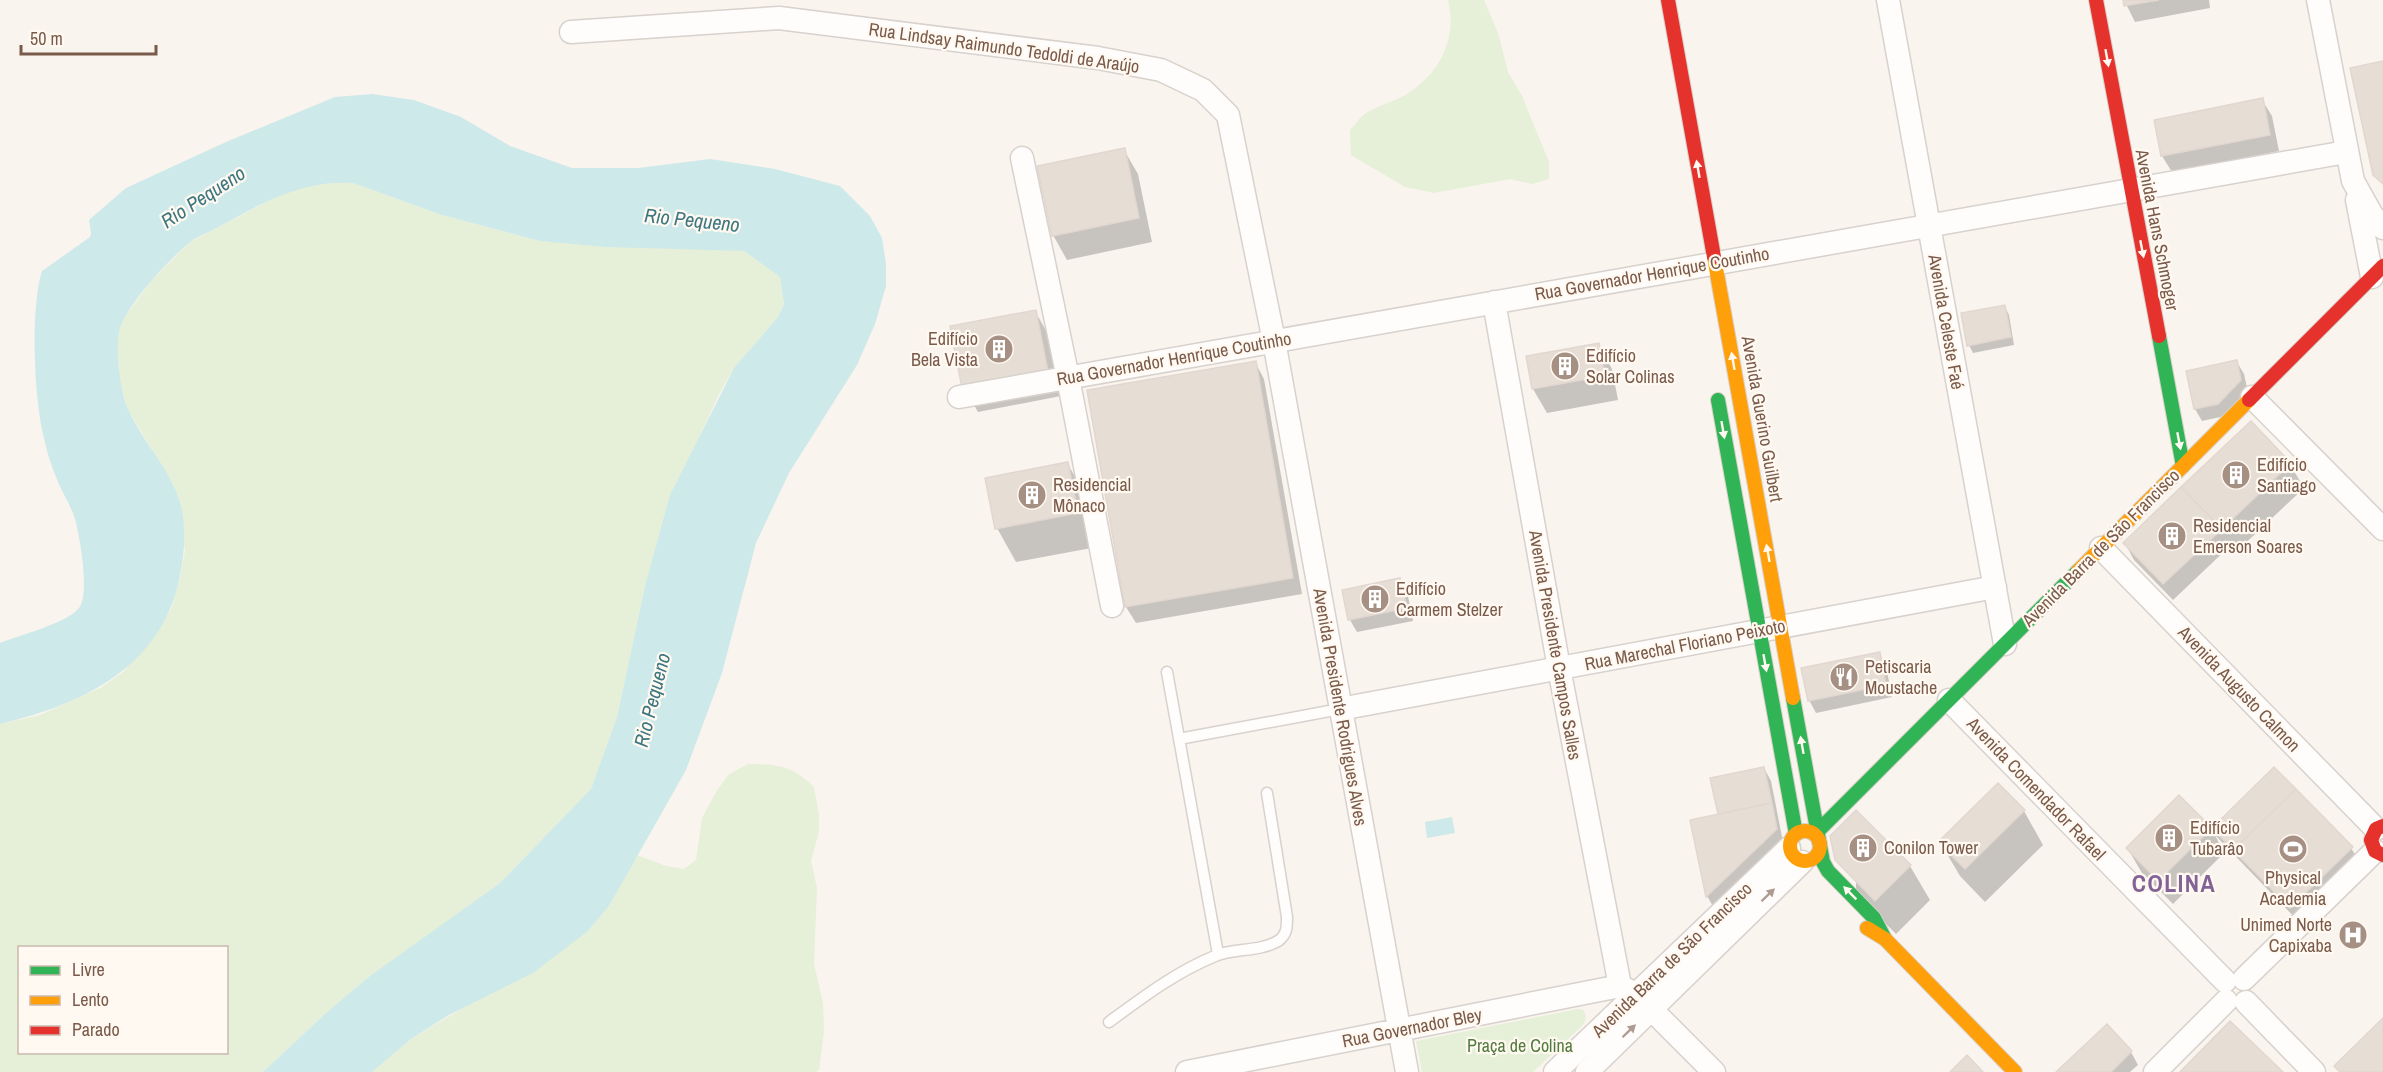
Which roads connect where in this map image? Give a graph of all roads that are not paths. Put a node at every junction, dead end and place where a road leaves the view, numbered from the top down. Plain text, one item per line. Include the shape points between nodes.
1 (1668, 0) edge
2 (1888, 0) edge
3 (2096, 0) edge
4 (2318, 0) edge
5 (571, 32) dead end
6 (2121, 58) dead end
7 (2346, 152) junction
8 (1022, 158) dead end
9 (2353, 181) junction
10 (2138, 188) junction
11 (1929, 225) junction
12 (2383, 228) edge
13 (1699, 266) junction
14 (2378, 272) edge
15 (1494, 302) junction
16 (1274, 341) junction
17 (1068, 378) junction
18 (1715, 385) dead end
19 (959, 397) dead end
20 (2252, 397) junction
21 (2194, 455) junction
22 (2183, 466) junction
23 (2383, 529) edge
24 (2101, 548) junction
25 (1995, 587) junction
26 (1112, 606) dead end
27 (1770, 629) junction
28 (2005, 644) junction
29 (1558, 669) junction
30 (1167, 672) dead end
31 (1948, 700) junction
32 (1340, 709) junction
33 (1179, 739) junction
34 (1887, 762) junction
35 (1808, 773) junction
36 (1844, 785) dead end
37 (1822, 786) dead end
38 (1267, 793) dead end
39 (1819, 837) junction
40 (2379, 840) edge
41 (1799, 854) junction
42 (1855, 919) dead end
43 (1884, 939) junction
44 (1218, 954) junction
45 (2235, 991) junction
46 (1636, 996) junction
47 (1109, 1022) dead end
48 (1399, 1030) junction
49 (1210, 1070) edge
50 (1187, 1072) edge
51 (1407, 1072) edge
52 (1555, 1072) edge
53 (1587, 1072) edge
54 (1714, 1072) edge
55 (2015, 1072) edge
56 (2155, 1072) edge
57 (2314, 1072) edge

13 -> 1 main road, Avenida Guerino Guilbert
2 - 11 street, Avenida Celeste Faé
3 -> 10 main road, Avenida Hans Schmoger
4 - 7 street
5 - 16 street, Rua Lindsay Raimundo Tedoldi de Araújo via 779,18 1098,58 1161,70 1203,90 1228,115
6 - 10 main road, Avenida Hans Schmoger
7 - 9 street
7 - 10 street, Rua Governador Henrique Coutinho
8 - 17 street
9 - 12 street
9 - 14 street
10 - 11 street, Rua Governador Henrique Coutinho
10 - 21 main road, Avenida Hans Schmoger
10 -> 22 main road, Avenida Hans Schmoger
11 - 13 street, Rua Governador Henrique Coutinho
11 - 25 street, Avenida Celeste Faé
13 - 15 street, Rua Governador Henrique Coutinho
27 -> 13 main road, Avenida Guerino Guilbert
14 - 20 main road, Avenida Barra de São Francisco
15 - 16 street, Rua Governador Henrique Coutinho
15 - 29 street, Avenida Presidente Campos Salles
16 - 17 street, Rua Governador Henrique Coutinho
16 - 32 street, Avenida Presidente Rodrigues Alves
17 - 19 street, Rua Governador Henrique Coutinho
17 - 26 street
18 -> 27 main road, Avenida Guerino Guilbert
20 - 21 main road, Avenida Barra de São Francisco
20 - 23 street
21 - 22 main road, Avenida Barra de São Francisco
22 - 24 main road, Avenida Barra de São Francisco
24 - 28 main road, Avenida Barra de São Francisco
24 - 40 street, Avenida Augusto Calmon
25 - 27 street, Rua Marechal Floriano Peixoto
25 - 28 street, Avenida Celeste Faé
27 - 29 street, Rua Marechal Floriano Peixoto
35 -> 27 main road, Avenida Guerino Guilbert
27 -> 41 main road, Avenida Guerino Guilbert
28 - 31 main road, Avenida Barra de São Francisco
29 - 32 street, Rua Marechal Floriano Peixoto
29 - 46 street, Avenida Presidente Campos Salles
30 - 33 lane
31 - 34 main road, Avenida Barra de São Francisco
31 - 45 street, Avenida Comendador Rafael
32 - 33 lane
32 - 48 street, Avenida Presidente Rodrigues Alves
33 - 44 lane
34 - 36 main road
34 - 39 main road, Avenida Barra de São Francisco
35 - 37 main road
35 - 39 main road, Avenida Guerino Guilbert
38 - 44 lane via 1287,932 1270,944
39 - 41 main road via 1811,832
39 - 41 main road, Avenida Barra de São Francisco via 1816,858
43 -> 39 main road, Avenida Guerino Guilbert via 1874,918 1828,871
40 - 45 street
41 - 46 street, Avenida Barra de São Francisco
42 - 43 main road
43 - 55 main road
44 - 47 lane via 1168,980
45 - 56 street
45 - 57 street, Avenida Comendador Rafael
46 - 48 street, Rua Governador Bley
46 - 52 street, Avenida Barra de São Francisco
53 -> 46 street, Avenida Barra de São Francisco
46 - 54 street
48 - 49 street, Rua Governador Bley
48 - 51 street, Avenida Presidente Rodrigues Alves
49 - 50 street, Rua Governador Bley

